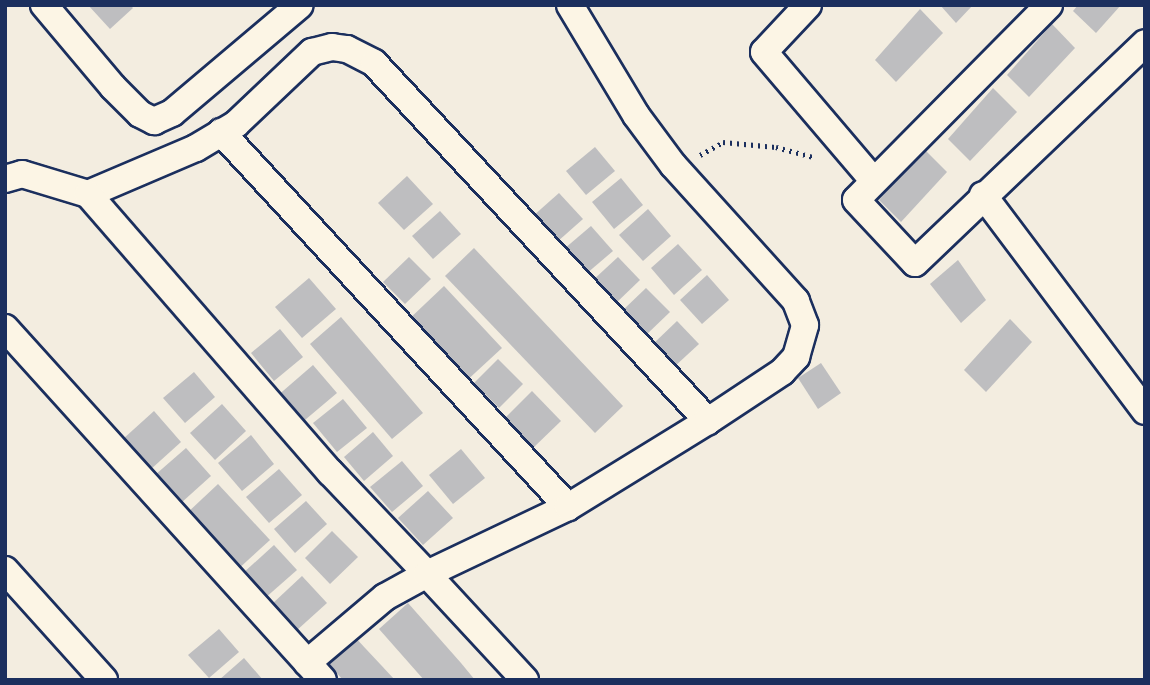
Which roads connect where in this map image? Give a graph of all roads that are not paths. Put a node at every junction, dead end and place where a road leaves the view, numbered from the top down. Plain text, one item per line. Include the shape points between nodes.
1 (44, 5) edge
2 (300, 5) edge
3 (570, 5) edge
4 (808, 5) edge
5 (1049, 5) edge
6 (1145, 43) edge
7 (163, 119) junction
8 (221, 132) junction
9 (169, 158) junction
10 (5, 178) edge
11 (873, 180) junction
12 (88, 194) junction
13 (983, 195) junction
14 (5, 328) edge
15 (1145, 411) edge
16 (708, 421) junction
17 (568, 507) junction
18 (5, 569) edge
19 (427, 574) junction
20 (315, 671) edge
21 (104, 680) edge
22 (525, 680) edge

1 - 7 street via 140,114 154,121
2 - 7 street
3 - 16 street via 636,115 673,165 796,301 805,325 796,357 782,372
4 - 11 street via 764,52
5 - 11 street
6 - 13 street
7 - 9 street
8 - 9 street
8 - 16 street via 312,52 332,47 374,62
8 - 17 street
9 - 12 street
10 - 12 street via 22,174
11 - 13 street via 856,200 915,263
12 - 19 street via 330,472
13 - 15 street
14 - 20 street
16 - 17 street
17 - 19 street
18 - 21 street
19 - 20 street via 385,597
19 - 22 street

